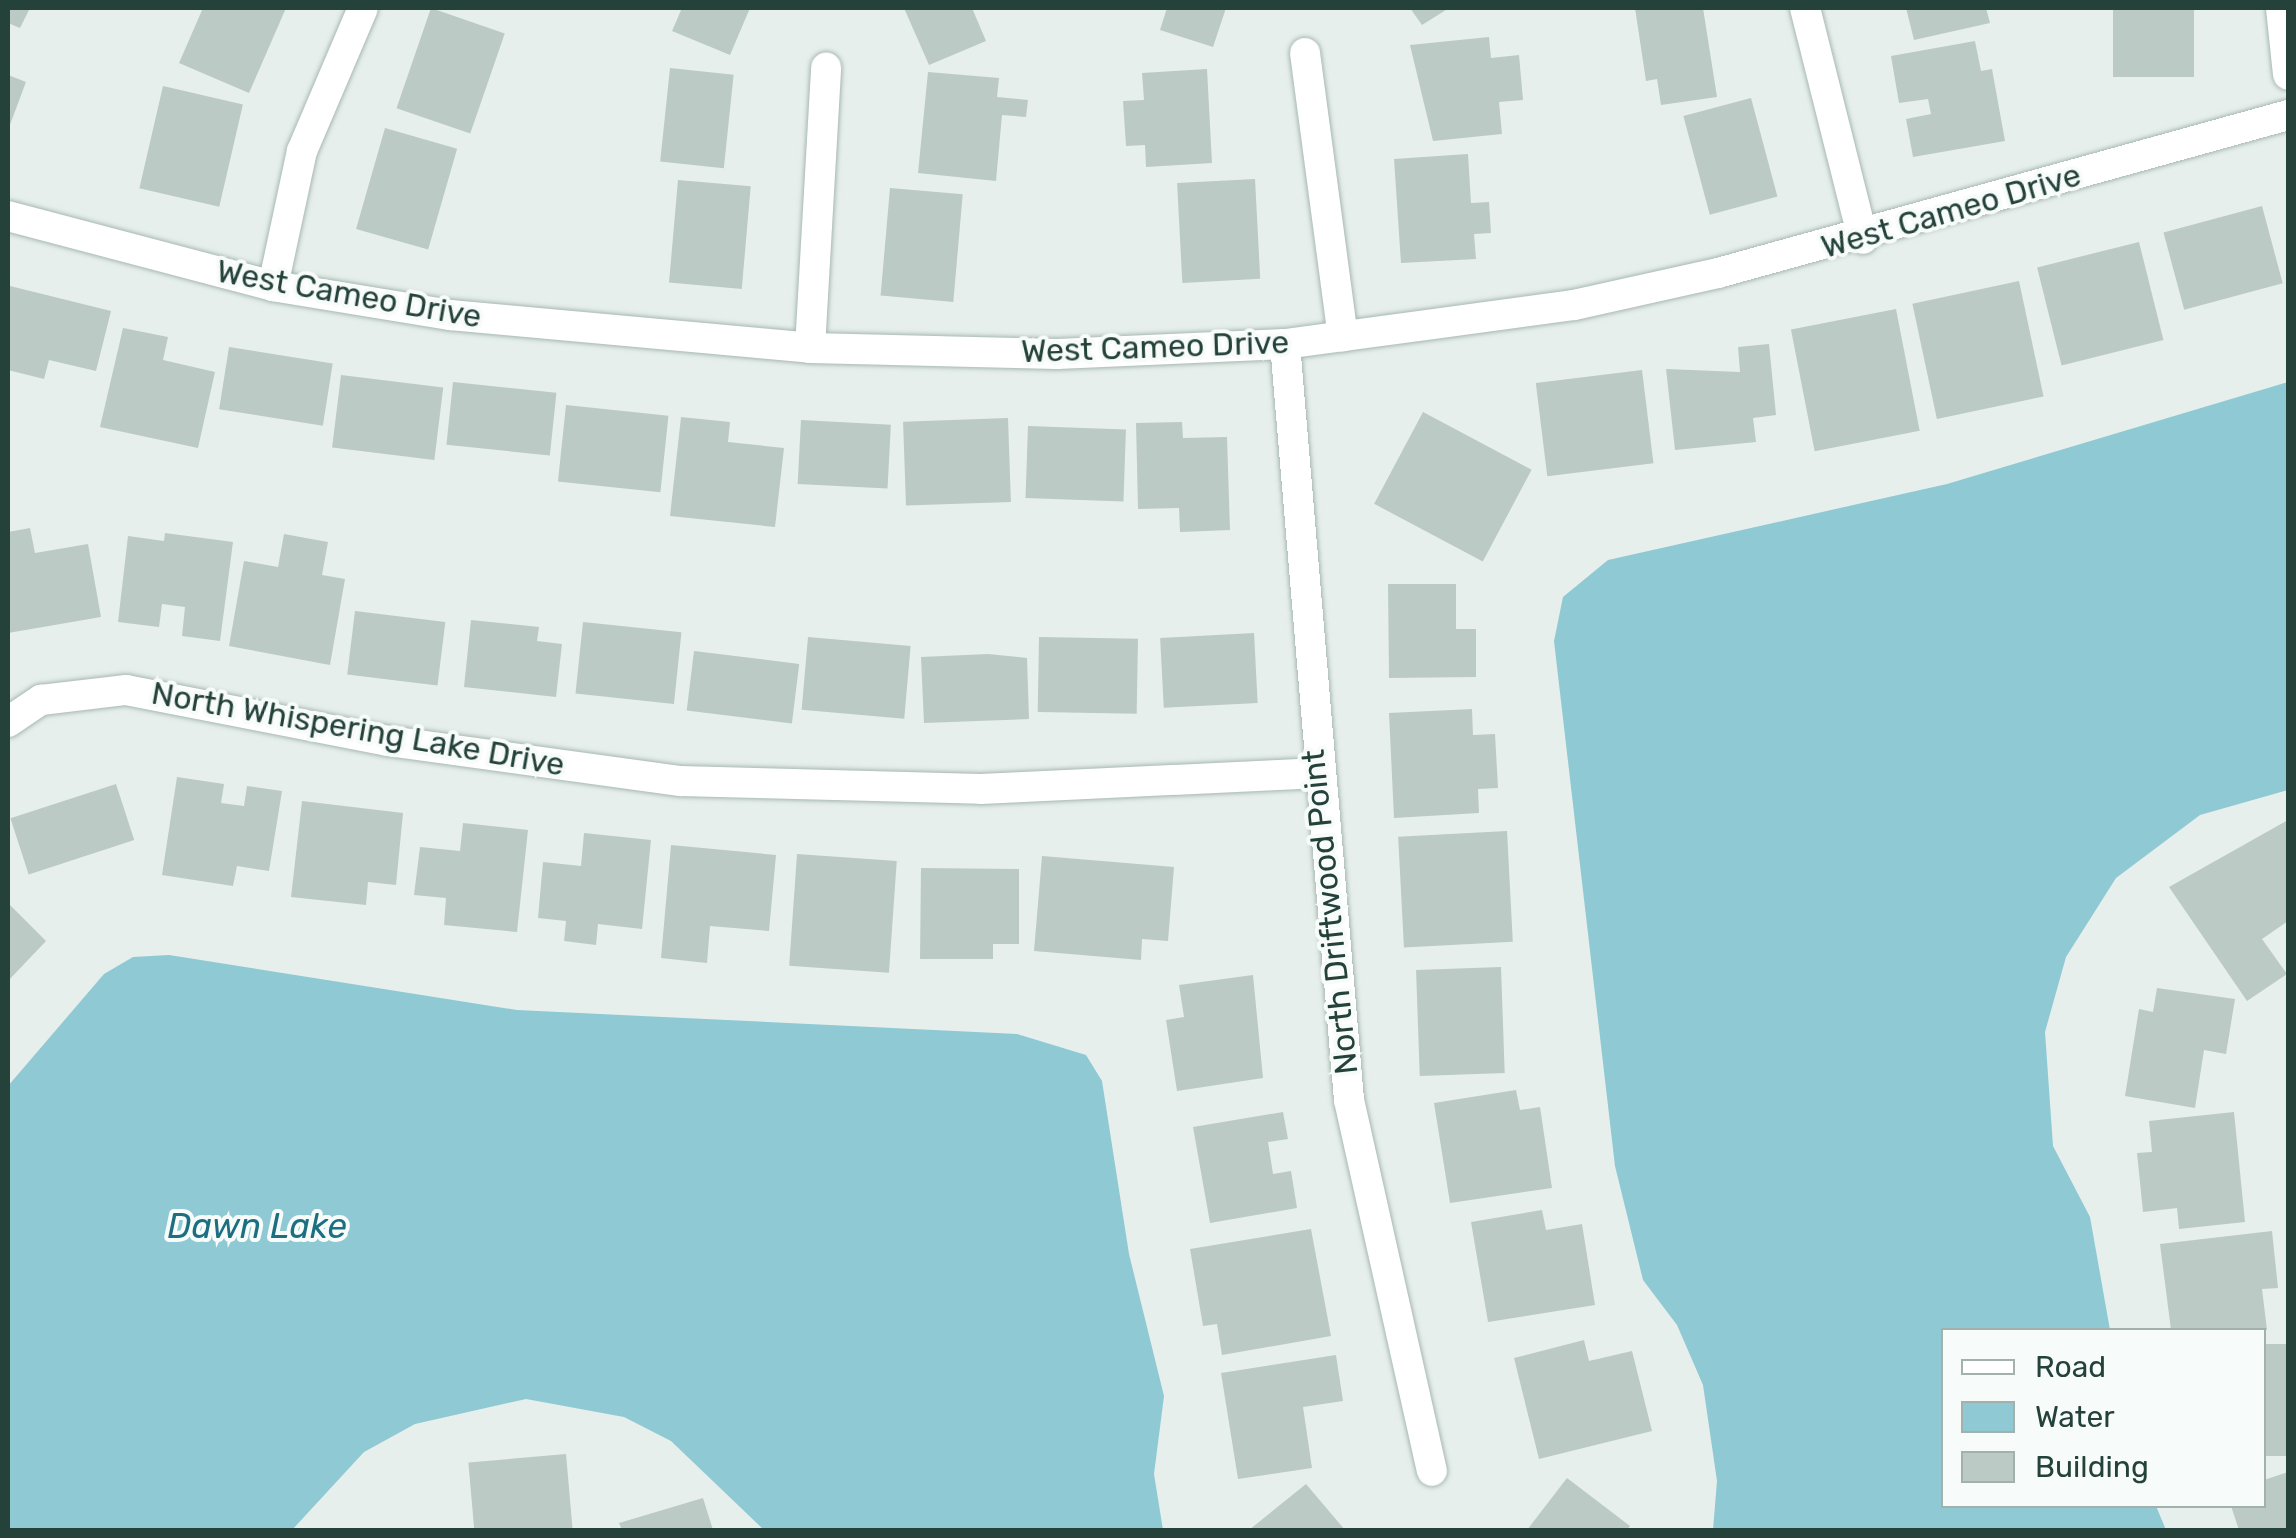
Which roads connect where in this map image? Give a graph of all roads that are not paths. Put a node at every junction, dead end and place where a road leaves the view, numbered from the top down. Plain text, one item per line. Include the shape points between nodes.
1 (362, 8) edge
2 (1805, 8) edge
3 (2280, 8) edge
4 (1306, 53) dead end
5 (826, 67) dead end
6 (2288, 75) edge
7 (2288, 115) edge
8 (8, 216) edge
9 (1863, 240) junction
10 (273, 286) junction
11 (1343, 336) junction
12 (1285, 344) junction
13 (810, 348) junction
14 (8, 722) edge
15 (1315, 773) junction
16 (1432, 1471) dead end

1 - 10 street via 302,152
2 - 9 street
3 - 6 street
4 - 11 street
5 - 13 street
7 - 9 street, West Cameo Drive
8 - 10 street, West Cameo Drive
9 - 11 street, West Cameo Drive via 1574,305
10 - 13 street, West Cameo Drive via 450,315
11 - 12 street, West Cameo Drive
12 - 13 street, West Cameo Drive via 1057,354
12 - 15 street, North Driftwood Point
14 - 15 street, North Whispering Lake Drive via 41,700 126,690 388,741 680,781 980,789
15 - 16 street, North Driftwood Point via 1349,1100

